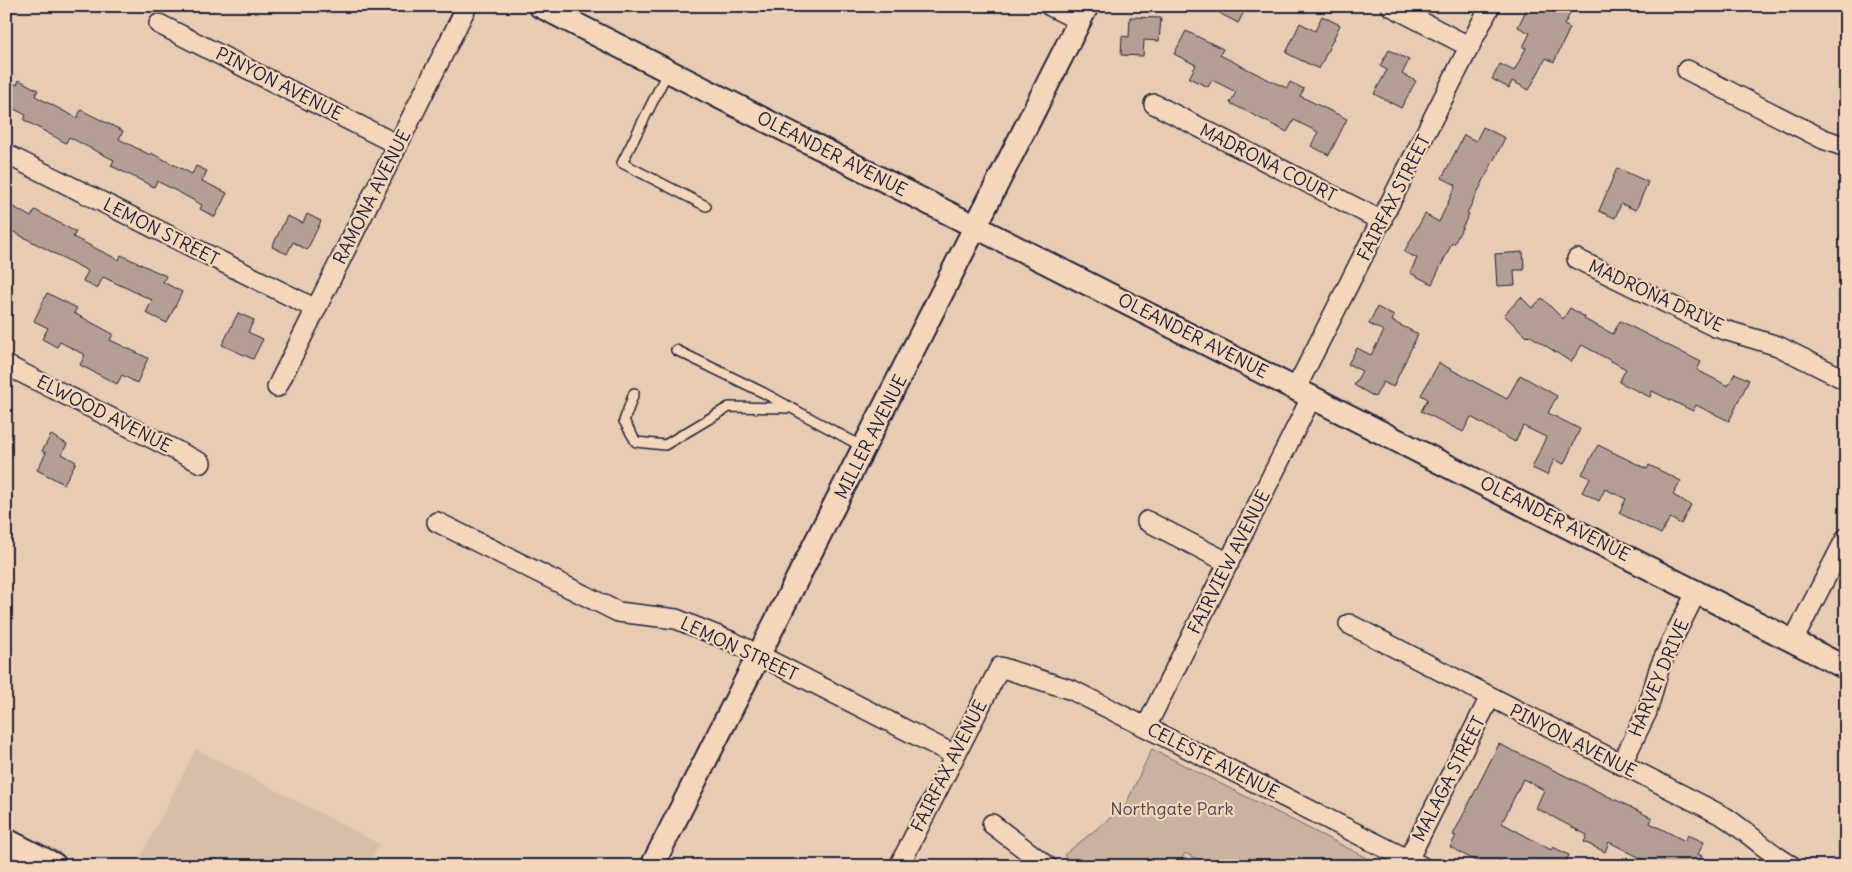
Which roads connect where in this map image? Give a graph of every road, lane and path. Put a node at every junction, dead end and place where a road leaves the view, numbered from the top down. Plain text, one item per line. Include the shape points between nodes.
1 (467, 6) edge
2 (540, 6) edge
3 (1050, 6) edge
4 (1391, 6) edge
5 (1490, 6) edge
6 (1083, 14) edge
7 (159, 24) dead end
8 (1470, 47) junction
9 (1687, 70) dead end
10 (668, 71) junction
11 (1154, 104) dead end
12 (398, 145) junction
13 (1846, 147) edge
14 (6, 154) edge
15 (706, 206) dead end
16 (1382, 221) junction
17 (977, 227) junction
18 (1577, 259) dead end
19 (316, 310) junction
20 (676, 350) dead end
21 (6, 365) edge
22 (1846, 380) edge
23 (277, 386) dead end
24 (1304, 392) junction
25 (634, 393) dead end
26 (791, 408) junction
27 (865, 448) junction
28 (201, 463) dead end
29 (1147, 521) dead end
30 (437, 522) dead end
31 (1846, 538) edge
32 (1229, 563) junction
33 (1697, 591) junction
34 (1349, 624) dead end
35 (1793, 641) junction
36 (760, 656) junction
37 (1000, 667) joint
38 (1846, 668) edge
39 (1490, 698) junction
40 (1146, 727) junction
41 (954, 755) junction
42 (1621, 765) junction
43 (992, 824) dead end
44 (6, 842) edge
45 (1415, 863) edge
46 (53, 866) edge
47 (652, 866) edge
48 (899, 866) edge
49 (1047, 866) edge
50 (1792, 866) edge

1 - 12 street, RAMONA AVENUE
2 - 10 street, OLEANDER AVENUE
3 - 6 street
4 - 8 street
5 - 8 street, FAIRFAX STREET
6 - 17 street, MILLER AVENUE
7 - 12 street, PINYON AVENUE
8 - 16 street, FAIRFAX STREET
9 - 13 street via 1823,139
10 - 15 lane via 622,164
10 - 17 street, OLEANDER AVENUE
11 - 16 street, MADRONA COURT
12 - 19 street, RAMONA AVENUE
14 - 19 street, LEMON STREET
16 - 24 street, FAIRFAX STREET
17 - 24 street, OLEANDER AVENUE
17 - 27 street, MILLER AVENUE
18 - 22 street, MADRONA DRIVE via 1715,328 1778,346
19 - 23 street, RAMONA AVENUE
20 - 26 lane
21 - 28 street, ELWOOD AVENUE
24 - 32 street, FAIRVIEW AVENUE
24 - 33 street, OLEANDER AVENUE
25 - 26 lane via 624,421 636,442 650,445 666,445 729,407
26 - 27 lane
27 - 36 street, MILLER AVENUE
29 - 32 street
30 - 36 street, LEMON STREET via 618,612 676,619
31 - 35 street
32 - 40 street, FAIRVIEW AVENUE
33 - 35 street, OLEANDER AVENUE
33 - 42 street, HARVEY DRIVE via 1659,669 1647,712
34 - 39 street, PINYON AVENUE
35 - 38 street, OLEANDER AVENUE
36 - 41 street, LEMON STREET
36 - 47 street, MILLER AVENUE
37 - 40 street, CELESTE AVENUE via 1072,690
37 - 41 street, FAIRFAX AVENUE
39 - 42 street, PINYON AVENUE
39 - 45 street, MALAGA STREET
40 - 45 street, CELESTE AVENUE
41 - 48 street, FAIRFAX AVENUE
42 - 50 street, PINYON AVENUE via 1725,817
43 - 49 street
44 - 46 main road

